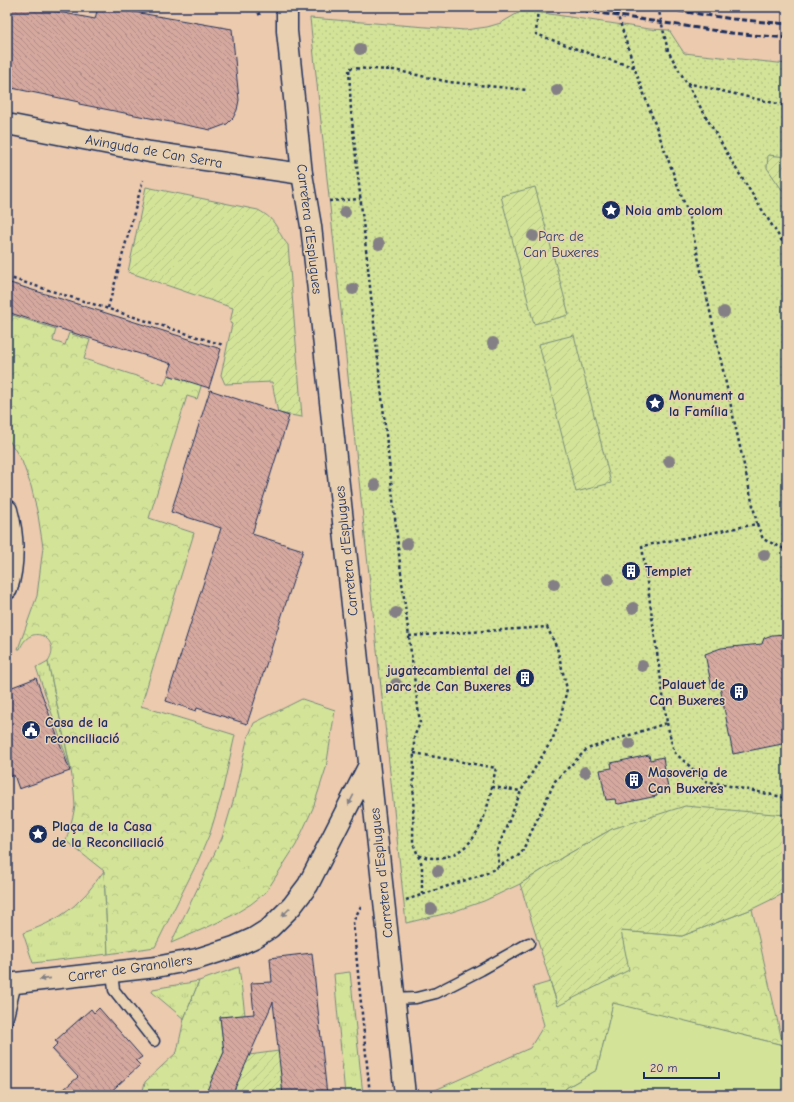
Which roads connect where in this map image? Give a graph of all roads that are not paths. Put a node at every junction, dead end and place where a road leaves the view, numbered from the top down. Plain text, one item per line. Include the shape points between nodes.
1 (287, 7) edge
2 (7, 124) edge
3 (302, 174) junction
4 (7, 510) edge
5 (7, 589) edge
6 (369, 765) junction
7 (528, 943) dead end
8 (112, 972) junction
9 (12, 983) edge
10 (394, 999) junction
11 (7, 1022) edge
12 (154, 1042) dead end
13 (404, 1095) edge

1 - 3 street, Carretera d'Esplugues via 287,31
2 - 3 street, Avinguda de Can Serra via 150,152
3 - 6 street, Carretera d'Esplugues via 312,234
4 - 5 street via 12,542 12,565
6 -> 8 street, Carrer de Granollers via 308,885 270,928 234,947 197,959
6 - 10 street, Carretera d'Esplugues
7 - 10 lane via 436,993 416,998
8 -> 9 street, Carrer de Granollers
8 - 12 lane via 114,990
9 - 11 lane
10 - 13 street, Carretera d'Esplugues

